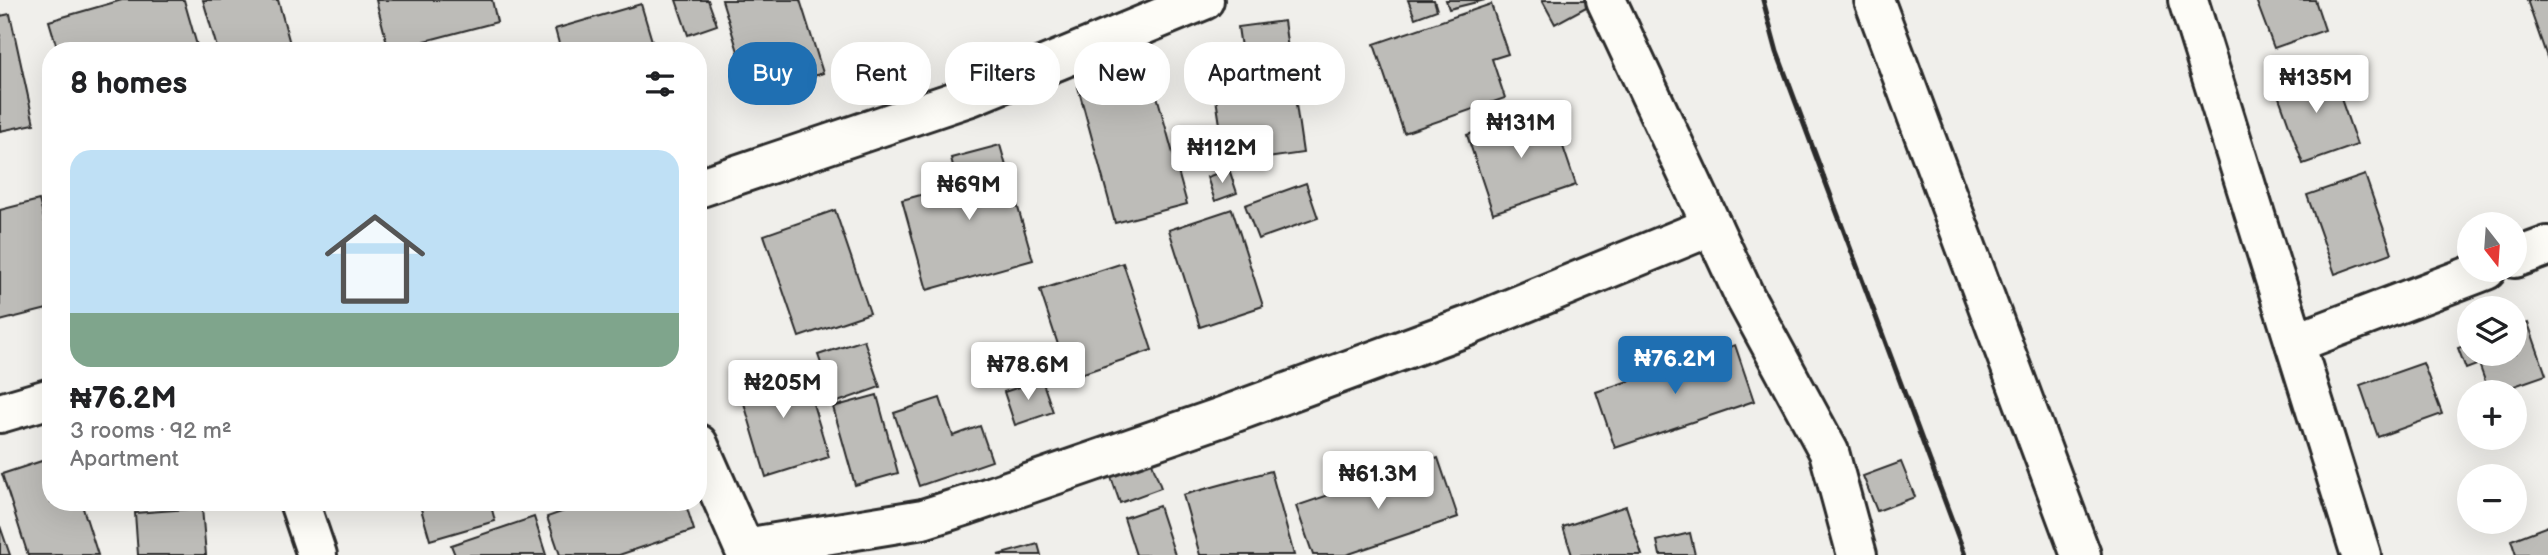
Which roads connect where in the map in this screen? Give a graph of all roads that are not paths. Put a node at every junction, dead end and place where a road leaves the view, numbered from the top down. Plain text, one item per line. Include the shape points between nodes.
1 (1204, 0) edge
2 (1606, 0) edge
3 (1874, 0) edge
4 (2188, 0) edge
5 (707, 185) edge
6 (1712, 226) junction
7 (2548, 246) edge
8 (2527, 254) edge
9 (2457, 281) edge
10 (2295, 343) junction
11 (42, 401) edge
12 (0, 413) edge
13 (707, 464) edge
14 (302, 511) edge
15 (746, 552) edge
16 (317, 555) edge
17 (1857, 555) edge
18 (2081, 555) edge
19 (2361, 555) edge

1 - 5 street via 971,96
2 - 6 street
3 - 18 street
4 - 10 street
6 - 15 street via 1468,326 968,505 923,519
6 - 17 street via 1829,452
7 - 8 street
9 - 10 street
10 - 19 street
11 - 12 street
13 - 15 street
14 - 16 street

